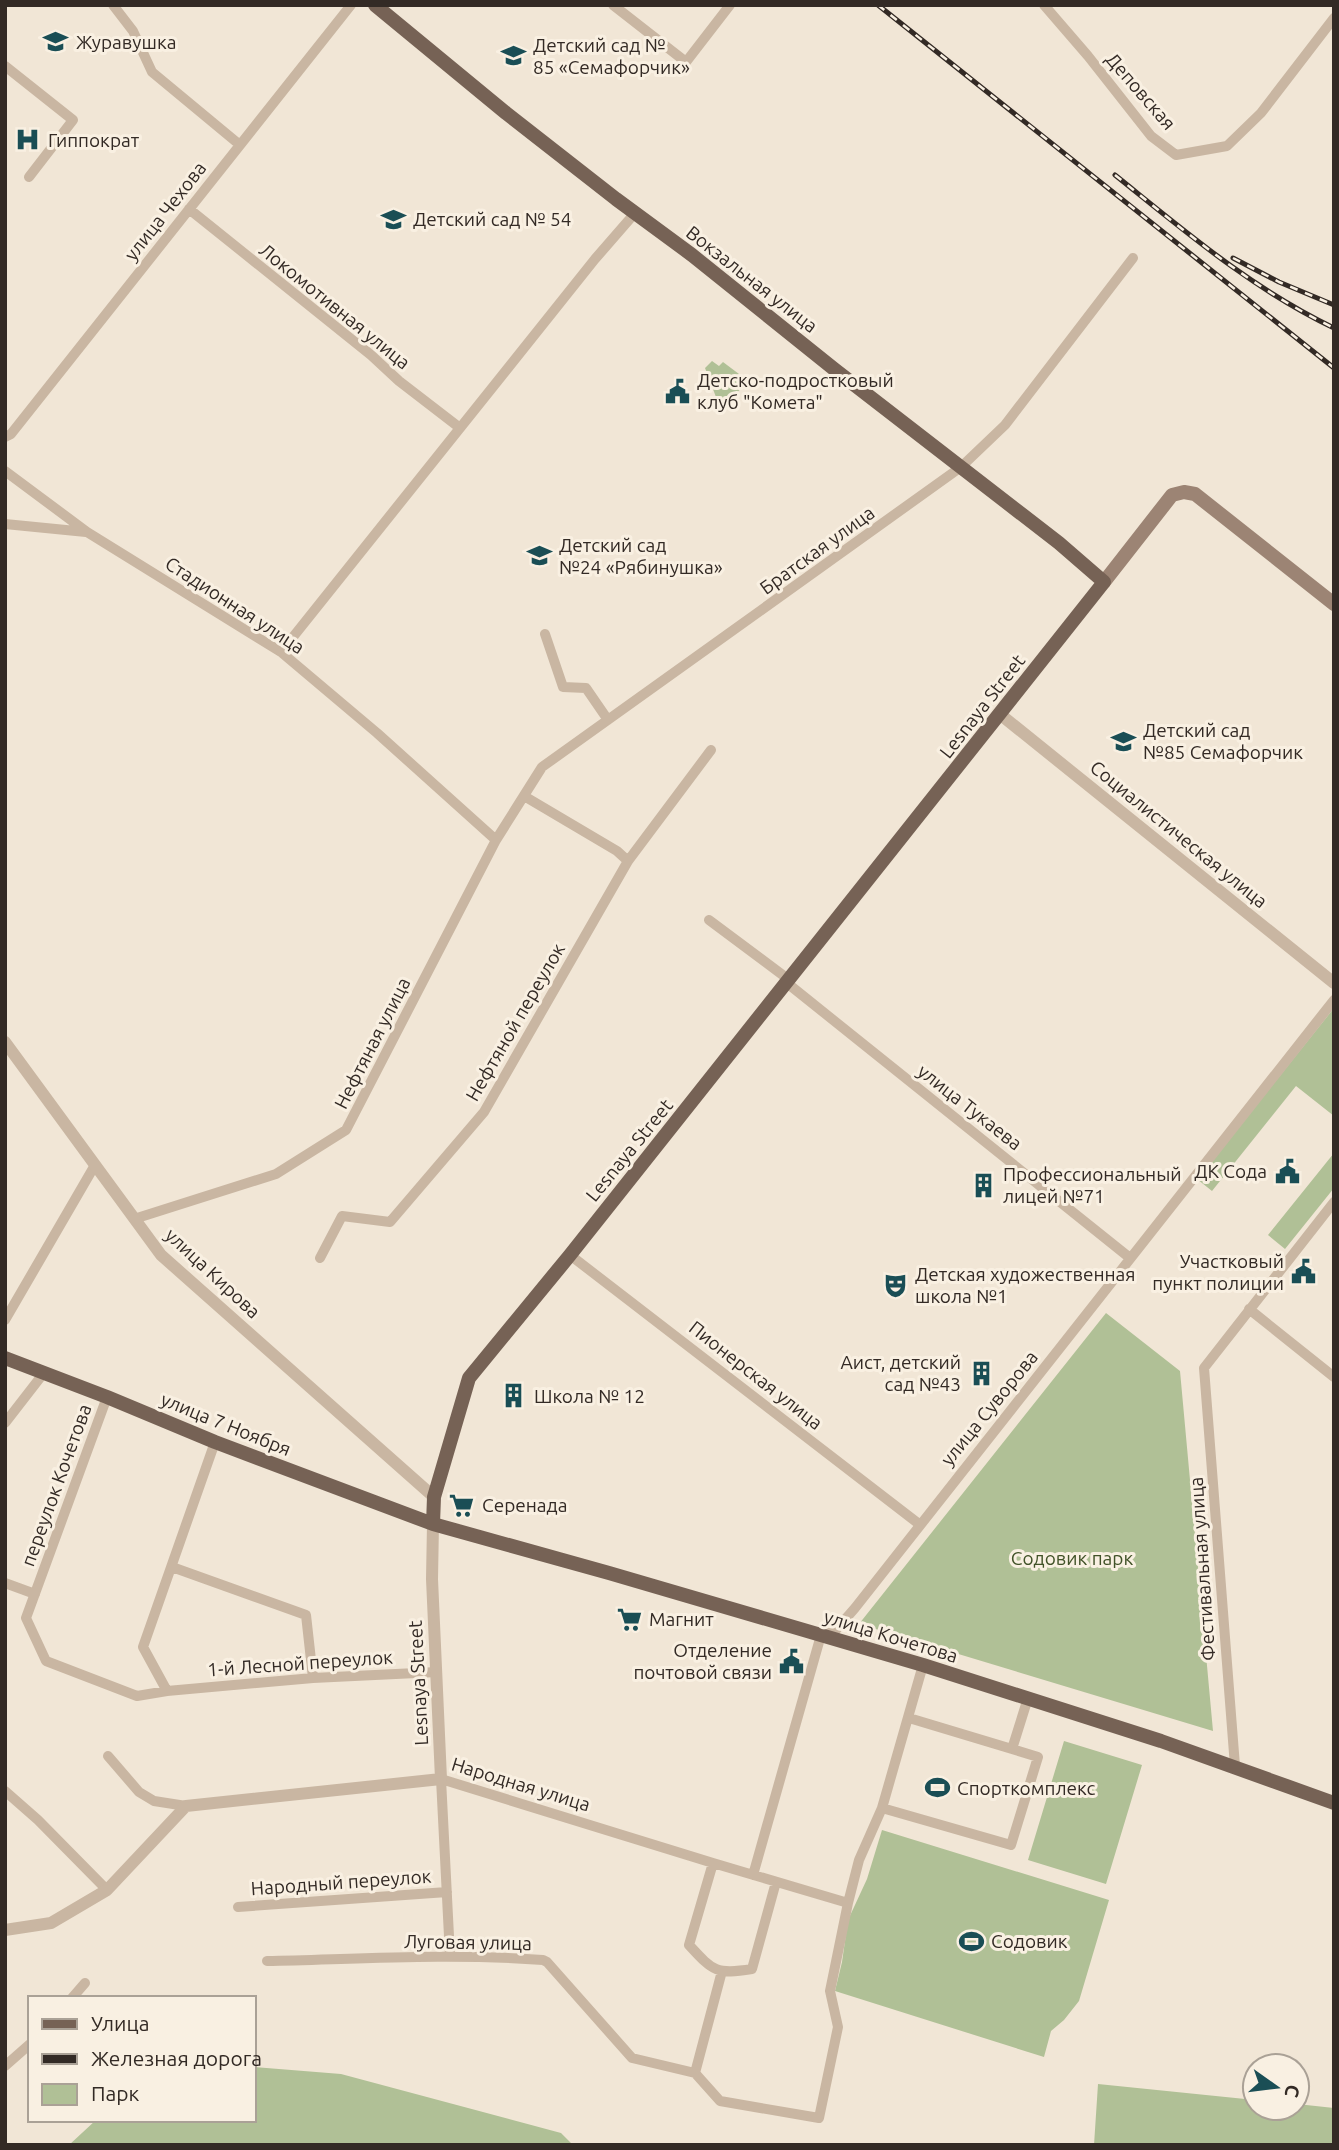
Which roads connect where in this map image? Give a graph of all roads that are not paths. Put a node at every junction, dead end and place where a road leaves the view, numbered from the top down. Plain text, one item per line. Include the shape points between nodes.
1 (113, 5) edge
2 (351, 5) edge
3 (375, 5) edge
4 (613, 5) edge
5 (730, 5) edge
6 (1044, 5) edge
7 (1334, 18) edge
8 (5, 66) edge
9 (240, 145) junction
10 (29, 177) dead end
11 (189, 209) junction
12 (635, 213) junction
13 (1133, 258) dead end
14 (460, 428) junction
15 (5, 437) edge
16 (961, 467) junction
17 (5, 471) edge
18 (5, 524) edge
19 (87, 532) junction
20 (1104, 582) junction
21 (1334, 604) edge
22 (545, 634) dead end
23 (281, 652) junction
24 (1001, 715) junction
25 (608, 720) junction
26 (712, 750) dead end
27 (524, 796) junction
28 (496, 840) junction
29 (628, 861) junction
30 (709, 920) dead end
31 (1334, 983) edge
32 (787, 984) junction
33 (1334, 1000) edge
34 (5, 1042) edge
35 (95, 1165) junction
36 (1334, 1202) edge
37 (134, 1219) junction
38 (570, 1255) junction
39 (320, 1258) dead end
40 (1130, 1258) junction
41 (1249, 1309) junction
42 (5, 1320) edge
43 (5, 1358) edge
44 (43, 1374) junction
45 (1334, 1377) edge
46 (107, 1397) junction
47 (5, 1423) edge
48 (215, 1441) junction
49 (434, 1497) junction
50 (433, 1524) junction
51 (919, 1524) junction
52 (172, 1567) junction
53 (5, 1583) edge
54 (34, 1594) junction
55 (832, 1636) junction
56 (923, 1665) junction
57 (437, 1672) junction
58 (313, 1678) junction
59 (167, 1690) junction
60 (1028, 1698) junction
61 (909, 1718) junction
62 (1012, 1749) junction
63 (108, 1756) dead end
64 (1235, 1766) junction
65 (441, 1779) junction
66 (5, 1791) edge
67 (1334, 1803) edge
68 (186, 1806) junction
69 (882, 1808) junction
70 (713, 1863) junction
71 (753, 1875) junction
72 (776, 1882) junction
73 (107, 1890) junction
74 (447, 1892) junction
75 (848, 1903) junction
76 (238, 1907) dead end
77 (5, 1930) edge
78 (450, 1956) junction
79 (267, 1962) dead end
80 (722, 1971) junction
81 (85, 1983) dead end
82 (74, 1996) edge
83 (28, 2046) edge
84 (5, 2066) edge
85 (695, 2073) junction

1 - 9 street via 134,31 152,72
2 - 9 street, улица Чехова
3 - 12 main road, Вокзальная улица
4 - 5 street via 686,62
6 - 7 street, Деповская via 1151,136 1176,155 1227,146 1261,113
8 - 10 street via 74,120
9 - 11 street, улица Чехова
11 - 14 street, Локомотивная улица
11 - 15 street, улица Чехова
12 - 14 street
12 - 16 main road, Вокзальная улица
13 - 16 street, Братская улица via 1005,425
14 - 23 street
16 - 20 main road, Вокзальная улица
16 - 25 street, Братская улица
17 - 19 street, Стадионная улица
18 - 19 street
19 - 23 street, Стадионная улица
20 - 21 main road, Lesnaya Street via 1172,495 1184,492 1195,494
20 - 24 main road, Lesnaya Street
22 - 25 street via 563,687 586,688
23 - 28 street, Стадионная улица
24 - 31 street, Социалистическая улица
24 - 32 main road, Lesnaya Street
25 - 27 street, Братская улица via 542,767
26 - 29 street, Нефтяной переулок
27 - 28 street, Братская улица
27 - 29 street
28 - 37 street, Нефтяная улица via 346,1130 276,1174
29 - 39 street, Нефтяной переулок via 484,1112 390,1222 341,1216
30 - 32 street, улица Тукаева via 784,976
32 - 38 main road, Lesnaya Street
32 - 40 street, улица Тукаева
33 - 40 street, улица Суворова
34 - 35 street, улица Кирова
35 - 37 street, улица Кирова
35 - 42 street
36 - 41 street
37 - 49 street, улица Кирова via 161,1255
38 - 49 main road, Lesnaya Street via 469,1378
38 - 51 street, Пионерская улица
40 - 51 street, улица Суворова
41 - 45 street
41 - 64 street, Фестивальная улица via 1204,1368
43 - 44 main road, улица 7 Ноября
44 - 46 main road, улица 7 Ноября
44 - 47 street
46 - 48 main road, улица 7 Ноября
46 - 54 street, переулок Кочетова
48 - 50 main road, улица 7 Ноября
48 - 52 street
49 - 50 main road, Lesnaya Street
50 - 55 main road, улица Кочетова
50 - 57 street, Lesnaya Street
51 - 55 street, улица Суворова
52 - 58 street via 306,1615
52 - 59 street via 143,1647
53 - 54 street
54 - 59 street, переулок Кочетова via 26,1618 47,1661 137,1696
55 - 56 main road, улица Кочетова
55 - 71 street, улица Суворова
56 - 60 main road, улица Кочетова
56 - 61 street
57 - 58 street, 1-й Лесной переулок
57 - 65 street, Lesnaya Street
58 - 59 street, 1-й Лесной переулок
60 - 62 street
60 - 64 main road, улица Кочетова
61 - 62 street
61 - 69 street
62 - 69 street via 1038,1757 1011,1845
63 - 68 street, Народная улица via 139,1792 154,1801
64 - 67 main road, улица Кочетова
65 - 68 street, Народная улица
65 - 70 street, Народная улица
65 - 74 street, Lesnaya Street
66 - 73 street
68 - 73 street
69 - 75 street via 859,1860
70 - 71 street, Народная улица
70 - 80 street via 689,1945 710,1968
71 - 72 street, Народная улица
72 - 75 street, Народная улица
72 - 80 street via 752,1969
73 - 77 street via 51,1923
74 - 76 street, Народный переулок
74 - 78 street, Lesnaya Street
75 - 85 street via 830,1991 838,2027 819,2118 720,2101
78 - 79 street, Луговая улица
78 - 85 street, Луговая улица via 547,1962 632,2058
80 - 85 street
81 - 82 street
83 - 84 street

